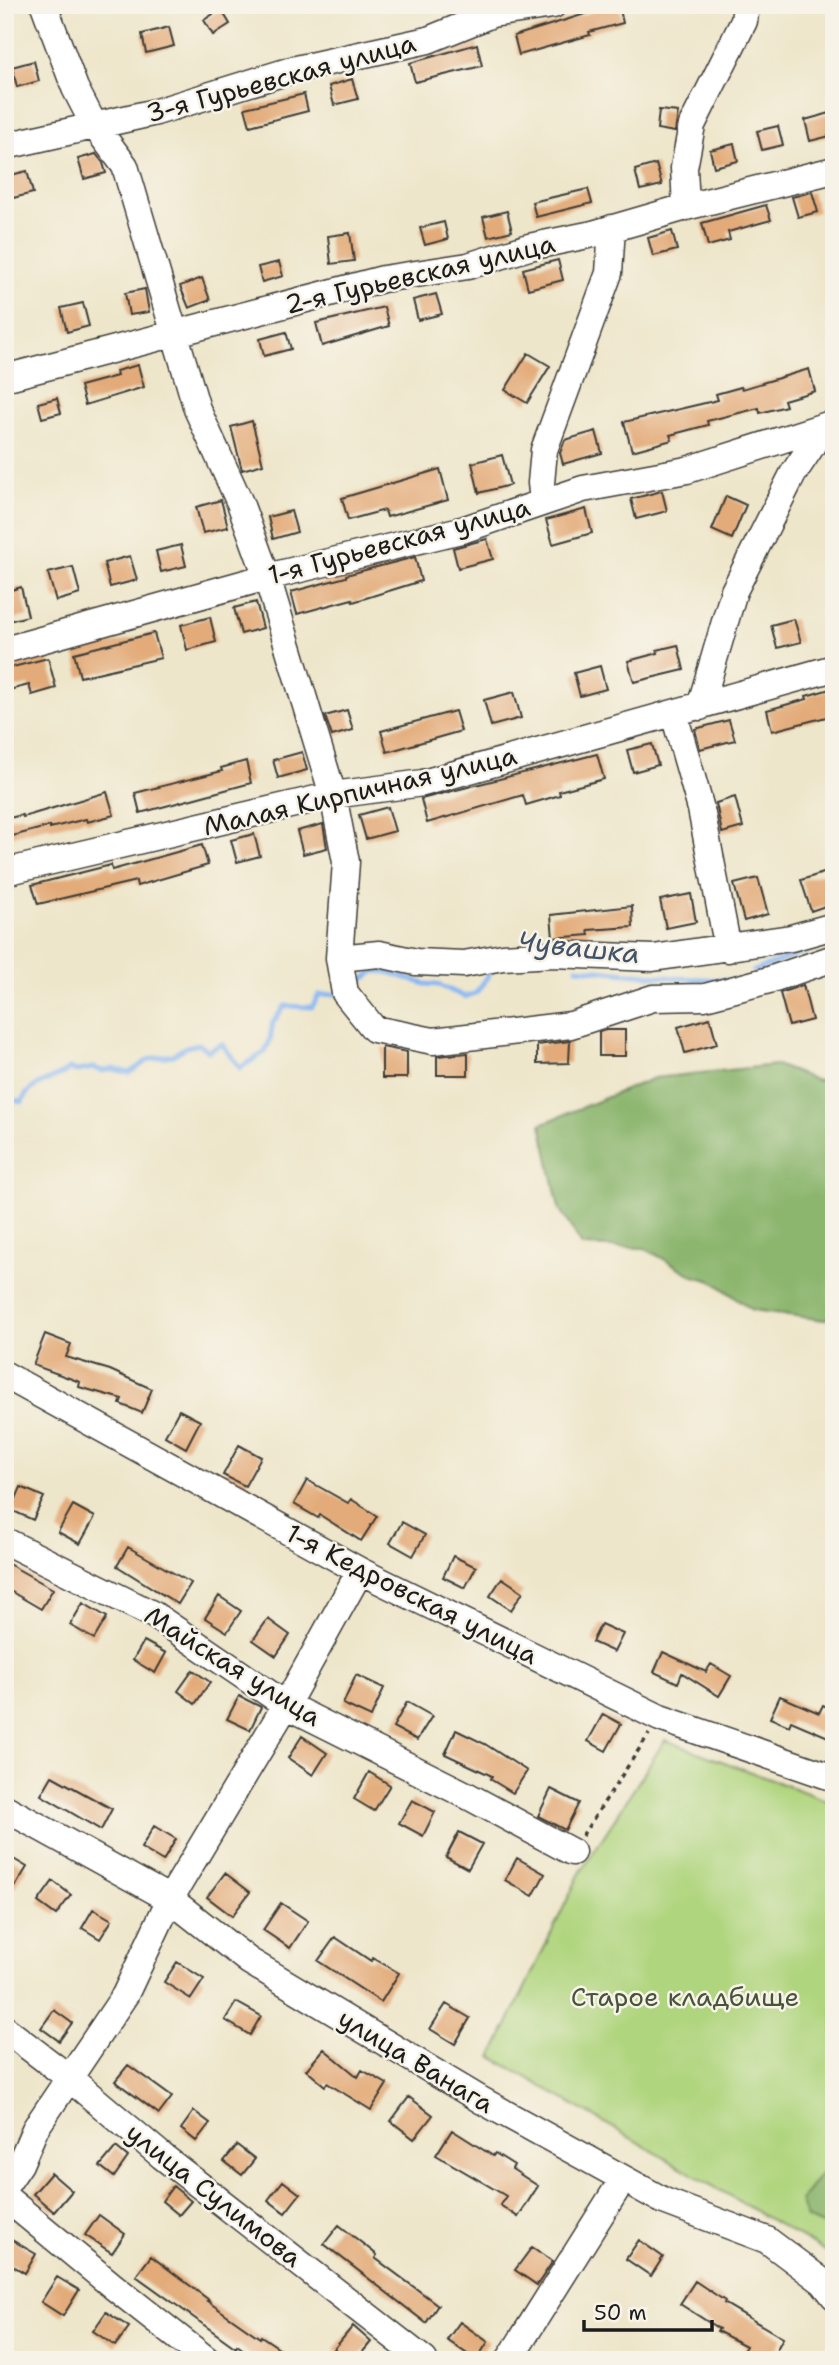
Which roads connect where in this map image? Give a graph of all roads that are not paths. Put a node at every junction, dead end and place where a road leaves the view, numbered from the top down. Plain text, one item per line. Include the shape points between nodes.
1 (44, 5) edge
2 (554, 5) edge
3 (746, 5) edge
4 (491, 10) edge
5 (94, 125) junction
6 (5, 146) edge
7 (834, 170) edge
8 (686, 207) junction
9 (612, 229) junction
10 (176, 333) junction
11 (5, 375) edge
12 (829, 424) edge
13 (543, 502) junction
14 (267, 577) junction
15 (5, 650) edge
16 (834, 668) edge
17 (700, 707) junction
18 (674, 714) junction
19 (333, 795) junction
20 (5, 872) edge
21 (834, 926) edge
22 (338, 958) junction
23 (834, 958) edge
24 (752, 962) junction
25 (5, 1375) edge
26 (5, 1541) edge
27 (360, 1571) junction
28 (286, 1705) junction
29 (834, 1778) edge
30 (5, 1808) edge
31 (572, 1852) road end
32 (170, 1899) junction
33 (5, 2029) edge
34 (68, 2077) junction
35 (623, 2179) junction
36 (5, 2186) edge
37 (5, 2197) edge
38 (834, 2297) edge
39 (207, 2360) edge
40 (424, 2360) edge
41 (509, 2360) edge

1 - 5 street
2 - 4 street, 3-я Гурьевская улица
3 - 8 street via 744,21 692,125 684,168
4 - 5 street, 3-я Гурьевская улица via 428,40 292,70 156,112
5 - 6 street, 3-я Гурьевская улица
5 - 10 street via 125,166
7 - 8 street, 2-я Гурьевская улица
8 - 9 street, 2-я Гурьевская улица
9 - 10 street, 2-я Гурьевская улица via 468,266 383,279
9 - 13 street via 609,273 544,450
10 - 11 street, 2-я Гурьевская улица
10 - 14 street via 197,409 240,503
12 - 13 street, 1-я Гурьевская улица via 687,470 583,489
12 - 17 street via 793,474 734,591
13 - 14 street, 1-я Гурьевская улица via 465,529
14 - 15 street, 1-я Гурьевская улица
14 - 19 street
16 - 17 street, Малая Кирпичная улица
17 - 18 street, Малая Кирпичная улица
18 - 19 street, Малая Кирпичная улица via 422,783
18 - 24 street
19 - 20 street, Малая Кирпичная улица
19 - 22 street via 346,862
21 - 24 street via 791,938
22 - 24 street via 379,954 416,962 464,964 553,954
22 - 24 street via 345,993 374,1029 433,1041 571,1025 653,998 705,997
23 - 24 street
25 - 27 street, 1-я Кедровская улица
26 - 28 street, Майская улица via 154,1615
27 - 28 street
27 - 29 street, 1-я Кедровская улица via 660,1718
28 - 31 street, Майская улица
28 - 32 street
30 - 32 street, улица Ванага
32 - 34 street via 125,1995
32 - 35 street, улица Ванага via 249,1961
33 - 34 street, улица Сулимова
34 - 36 street
34 - 40 street, улица Сулимова via 162,2157
35 - 38 street, улица Ванага via 664,2202 767,2240 823,2282
35 - 41 street
37 - 39 street

